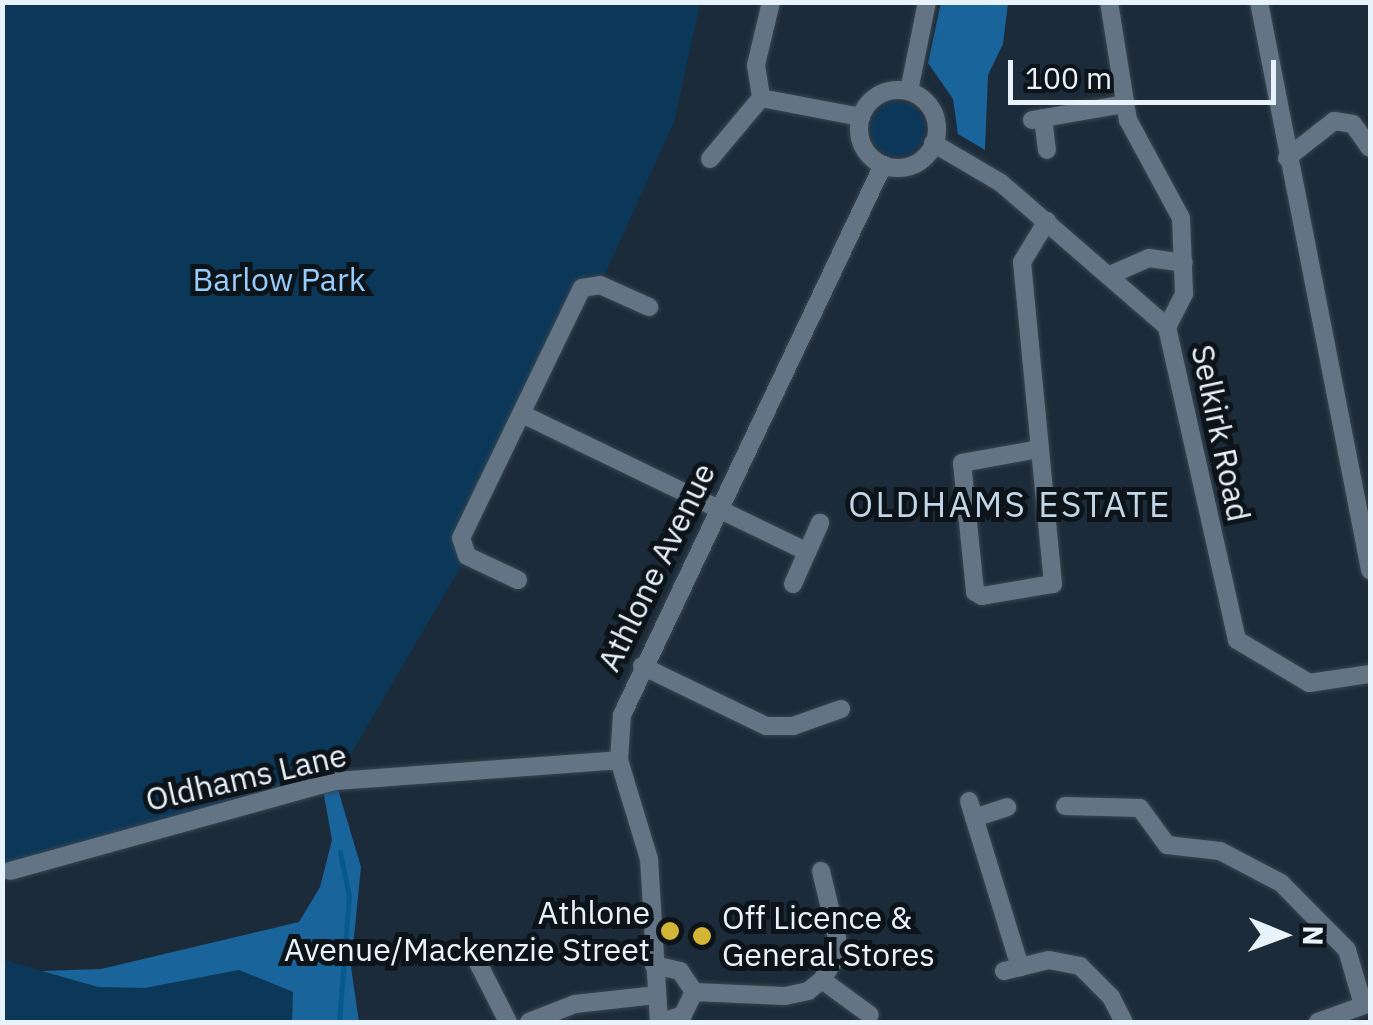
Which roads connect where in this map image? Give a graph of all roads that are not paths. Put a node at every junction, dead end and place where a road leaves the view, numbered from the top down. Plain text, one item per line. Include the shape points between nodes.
1 (771, 2) edge
2 (928, 2) edge
3 (1109, 2) edge
4 (1260, 2) edge
5 (909, 91) junction
6 (761, 98) junction
7 (1125, 104) junction
8 (860, 117) junction
9 (933, 143) junction
10 (1370, 148) edge
11 (1047, 150) dead end
12 (1288, 158) junction
13 (710, 160) dead end
14 (883, 165) junction
15 (1047, 222) junction
16 (1184, 263) junction
17 (1110, 275) junction
18 (650, 308) dead end
19 (1167, 327) junction
20 (522, 414) junction
21 (1039, 449) junction
22 (718, 511) junction
23 (820, 523) dead end
24 (808, 552) junction
25 (1370, 570) edge
26 (518, 580) dead end
27 (793, 584) dead end
28 (642, 666) junction
29 (1370, 674) edge
30 (841, 709) dead end
31 (619, 760) junction
32 (1065, 806) dead end
33 (1006, 807) dead end
34 (1167, 845) junction
35 (1156, 864) dead end
36 (5, 871) edge
37 (821, 871) dead end
38 (474, 955) dead end
39 (654, 966) junction
40 (822, 980) junction
41 (694, 992) junction
42 (656, 995) junction
43 (1366, 1002) edge
44 (870, 1015) dead end
45 (508, 1022) edge
46 (529, 1022) edge
47 (661, 1022) edge
48 (1124, 1022) edge
49 (1318, 1022) edge

1 - 6 street via 756,65
2 - 5 street
3 - 7 street
4 - 12 street
5 - 8 street via 878,95
5 - 9 street via 930,107
6 - 8 street
6 - 13 street
7 - 11 street via 1037,119
7 - 16 street via 1181,218
8 - 14 street via 863,146
9 - 14 street via 910,166
9 - 15 street, Selkirk Road via 984,170
10 - 12 street via 1353,124 1334,120
12 - 25 street
14 - 22 street, Athlone Avenue
15 - 17 street, Selkirk Road
15 - 21 street via 1022,256
16 - 17 street via 1149,258
16 - 19 street via 1184,294
17 - 19 street, Selkirk Road
18 - 20 street via 600,285 582,288
19 - 29 street, Selkirk Road via 1237,640 1308,683
20 - 22 street
20 - 26 street via 461,538 467,556
21 - 21 street via 1053,584 982,596 975,592 962,463
22 - 24 street
22 - 28 street, Athlone Avenue
23 - 24 street
24 - 27 street
28 - 30 street via 766,726 793,726
28 - 31 street, Athlone Avenue via 622,716
31 - 36 street, Oldhams Lane via 335,781
31 - 39 street, Athlone Avenue via 646,840
32 - 34 street via 1093,798 1140,808
33 - 48 street via 972,810 1012,969 1049,960 1080,966 1111,997
34 - 35 street
34 - 43 street via 1220,851 1292,892 1347,950
37 - 40 street via 837,938 836,957
38 - 45 street
39 - 41 street via 680,971
39 - 42 street, Athlone Avenue
40 - 41 street via 784,996
40 - 44 street
41 - 47 street via 684,1015
42 - 46 street via 576,1004
42 - 47 street, Athlone Avenue
43 - 49 street

